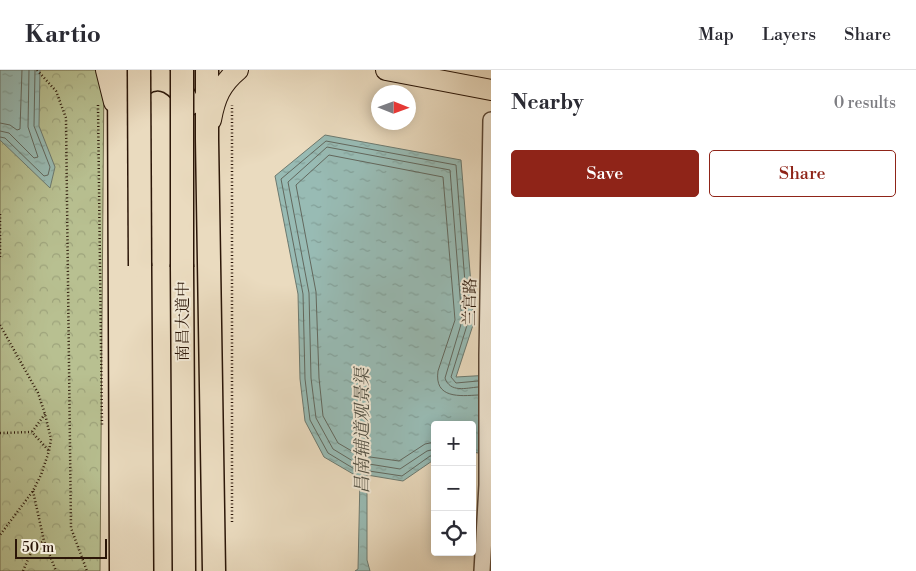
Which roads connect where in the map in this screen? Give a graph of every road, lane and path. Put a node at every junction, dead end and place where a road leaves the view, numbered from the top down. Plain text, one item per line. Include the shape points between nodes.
1 (36, 70) edge
2 (106, 70) edge
3 (119, 70) edge
4 (140, 70) edge
5 (182, 70) edge
6 (207, 70) edge
7 (238, 70) edge
8 (386, 70) edge
9 (491, 90) edge
10 (98, 96) dead end
11 (232, 102) dead end
12 (491, 120) edge
13 (119, 128) junction
14 (207, 139) junction
15 (0, 214) edge
16 (0, 243) edge
17 (0, 257) edge
18 (0, 325) edge
19 (45, 414) junction
20 (32, 432) junction
21 (102, 432) dead end
22 (0, 433) edge
23 (49, 451) junction
24 (33, 490) junction
25 (232, 531) dead end
26 (0, 535) edge
27 (44, 541) junction
28 (23, 571) edge
29 (56, 571) edge
30 (87, 571) edge
31 (121, 571) edge
32 (142, 571) edge
33 (184, 571) edge
34 (214, 571) edge
35 (482, 571) edge

1 - 30 path via 56,91 66,118 71,528
2 - 13 main road
3 - 13 highway
4 - 32 highway, bridge
5 - 33 highway, 南昌大道中, bridge
6 - 14 highway
7 - 14 main road via 215,100
8 - 9 main road
10 - 21 path
11 - 25 path
12 - 35 street, 兰宫路 via 487,485
13 - 14 highway via 132,95 146,80 156,76 168,79 185,95
13 - 31 highway
14 - 34 highway
15 - 16 path
16 - 17 path
18 - 19 path via 38,393
19 - 20 path
19 - 23 path via 51,439
20 - 22 path
20 - 23 path
23 - 24 path
24 - 26 path
24 - 27 path
27 - 28 path via 33,548
27 - 29 path

